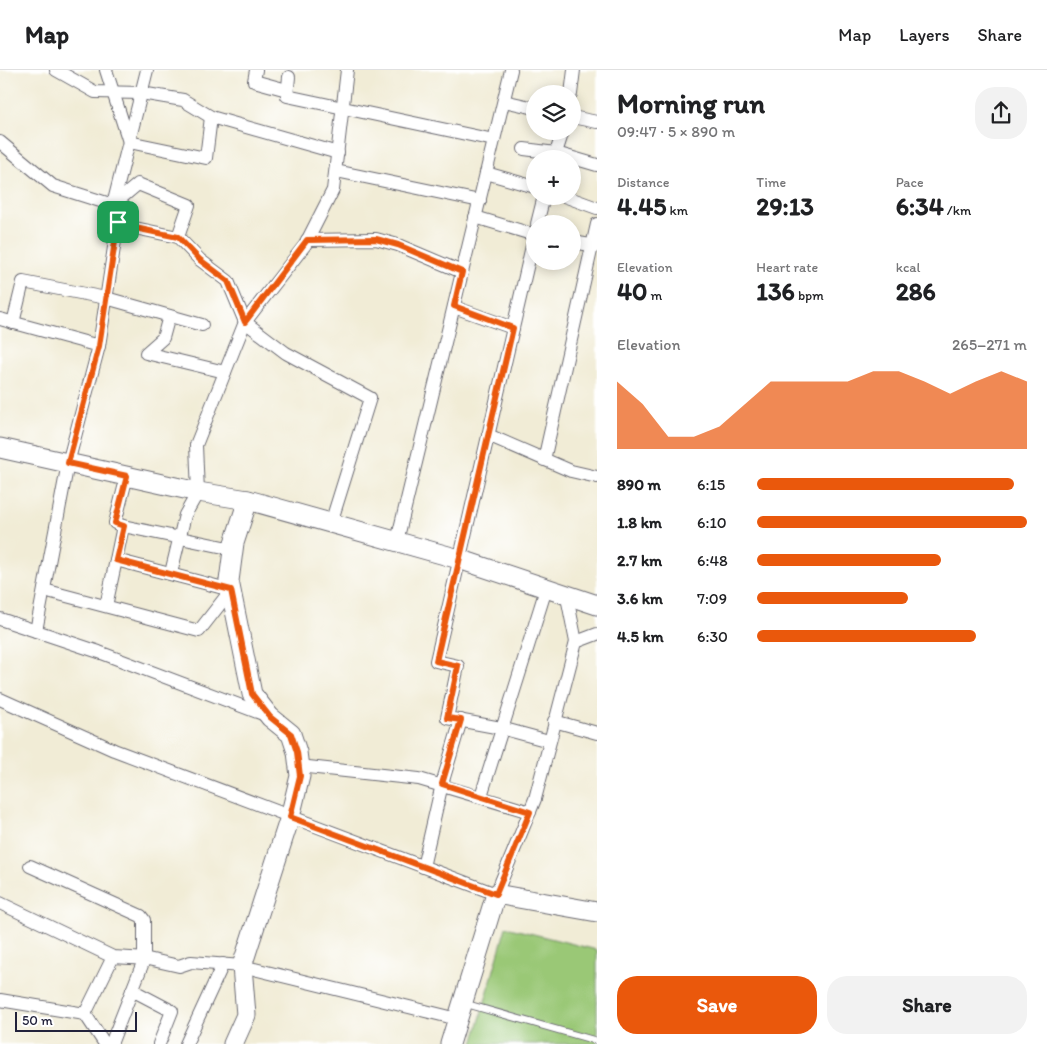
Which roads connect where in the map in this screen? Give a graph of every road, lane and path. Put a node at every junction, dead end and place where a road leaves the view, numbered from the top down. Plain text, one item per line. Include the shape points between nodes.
1 (56, 70) edge
2 (106, 70) edge
3 (146, 70) edge
4 (256, 70) edge
5 (347, 70) edge
6 (511, 70) edge
7 (574, 70) edge
8 (572, 85) edge
9 (113, 93) junction
10 (141, 93) junction
11 (504, 101) junction
12 (526, 106) edge
13 (343, 108) junction
14 (211, 117) junction
15 (581, 119) edge
16 (597, 122) edge
17 (494, 140) junction
18 (0, 142) edge
19 (129, 142) junction
20 (524, 149) dead end
21 (528, 150) edge
22 (338, 153) junction
23 (581, 162) edge
24 (597, 165) edge
25 (336, 170) junction
26 (486, 174) junction
27 (526, 185) edge
28 (480, 201) junction
29 (581, 202) edge
30 (113, 205) junction
31 (597, 208) edge
32 (475, 217) junction
33 (118, 222) junction
34 (597, 224) edge
35 (526, 231) edge
36 (178, 237) junction
37 (307, 240) junction
38 (581, 244) edge
39 (595, 246) edge
40 (527, 270) edge
41 (462, 272) junction
42 (106, 298) junction
43 (454, 306) junction
44 (169, 316) junction
45 (0, 319) edge
46 (245, 322) junction
47 (13, 323) junction
48 (202, 325) dead end
49 (513, 328) junction
50 (99, 346) junction
51 (225, 372) junction
52 (488, 435) junction
53 (0, 448) edge
54 (544, 460) junction
55 (68, 463) junction
56 (127, 476) junction
57 (597, 477) edge
58 (198, 492) junction
59 (248, 500) junction
60 (331, 523) junction
61 (124, 526) junction
62 (178, 540) junction
63 (397, 541) junction
64 (233, 549) junction
65 (459, 559) junction
66 (116, 560) junction
67 (171, 573) junction
68 (546, 589) junction
69 (44, 590) junction
70 (231, 590) junction
71 (567, 596) junction
72 (597, 605) edge
73 (106, 606) junction
74 (0, 619) edge
75 (36, 631) junction
76 (597, 634) edge
77 (576, 642) junction
78 (0, 698) edge
79 (270, 717) junction
80 (461, 720) junction
81 (554, 721) junction
82 (501, 728) junction
83 (597, 733) edge
84 (549, 741) junction
85 (299, 766) junction
86 (442, 784) junction
87 (481, 796) junction
88 (530, 812) junction
89 (290, 817) junction
90 (30, 866) dead end
91 (423, 867) junction
92 (496, 894) junction
93 (0, 903) edge
94 (597, 912) edge
95 (113, 957) junction
96 (144, 960) junction
97 (233, 965) junction
98 (132, 990) junction
99 (0, 1000) edge
100 (460, 1011) junction
101 (85, 1014) junction
102 (597, 1041) edge
103 (105, 1044) edge
104 (111, 1044) edge
105 (159, 1044) edge
106 (186, 1044) edge
107 (233, 1044) edge
108 (450, 1044) edge

1 - 9 street via 95,92
2 - 9 street
3 - 10 street
4 - 13 street via 254,81 288,84 286,96
5 - 13 street
6 - 11 street
7 - 8 street
9 - 10 street
9 - 19 street
10 - 14 street via 183,100
10 - 19 street
11 - 12 street
11 - 17 street
13 - 17 street
13 - 22 street
14 - 19 street via 206,158
14 - 22 street
15 - 16 street
17 - 26 street
18 - 30 street via 53,186
19 - 30 street
20 - 21 street
22 - 25 street
23 - 24 street
25 - 28 street
25 - 37 street via 333,190
26 - 27 street
26 - 28 street
28 - 32 street
29 - 31 street
30 - 33 street
30 - 36 street via 138,184 189,205
32 - 35 street
32 - 41 street
33 - 36 street
33 - 42 street
34 - 39 street
36 - 46 street via 200,260 228,281
37 - 41 street via 376,239
37 - 46 street
38 - 39 street
39 - 54 street
40 - 49 street
41 - 43 street
42 - 44 street
42 - 47 street via 23,282
42 - 50 street
43 - 49 street
43 - 63 street
44 - 48 street
44 - 51 street via 163,338 146,353
45 - 47 street
46 - 51 street
46 - 60 street via 286,353 370,398
47 - 50 street
49 - 52 street
50 - 55 street
51 - 58 street via 196,445
52 - 54 street
52 - 65 street
53 - 55 street
54 - 57 street
55 - 56 street
55 - 69 street
56 - 58 street
56 - 61 street via 115,523
58 - 59 street
58 - 62 street via 185,515
59 - 60 street
59 - 64 street
60 - 63 street
61 - 62 street
61 - 66 street
62 - 64 street
62 - 67 street
63 - 65 street
64 - 70 street
65 - 68 street
65 - 80 street via 436,661 458,666 447,718
66 - 67 street
66 - 73 street
67 - 70 street
68 - 71 street
68 - 82 street
69 - 73 street
69 - 75 street
70 - 73 street via 199,631
70 - 79 street via 252,694
71 - 72 street
71 - 77 street
74 - 75 street
75 - 79 street
76 - 77 street
77 - 81 street
78 - 89 street via 114,750
79 - 85 street via 291,734
80 - 82 street
80 - 86 street
81 - 83 street
81 - 84 street
82 - 84 street
82 - 87 street
84 - 88 street
85 - 86 street
85 - 89 street via 300,776
86 - 87 street
86 - 91 street
87 - 88 street
88 - 92 street
89 - 91 street
89 - 97 street
90 - 96 street via 141,916 146,924
91 - 92 street
92 - 94 street
92 - 100 street
93 - 95 street
95 - 96 street
95 - 101 street
96 - 97 street via 180,966 192,962
96 - 98 street
97 - 100 street
97 - 106 street
97 - 107 street via 246,1015
98 - 104 street
98 - 105 street via 172,1011
99 - 101 street
100 - 102 lane
100 - 108 street
101 - 103 street

